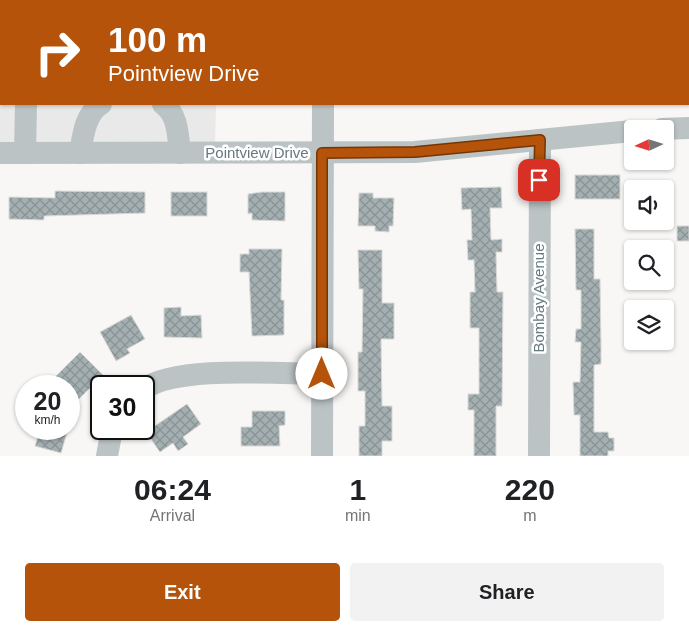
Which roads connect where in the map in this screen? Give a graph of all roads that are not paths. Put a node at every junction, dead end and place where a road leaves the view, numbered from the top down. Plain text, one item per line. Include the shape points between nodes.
1 (26, 105) edge
2 (98, 105) edge
3 (165, 105) edge
4 (323, 105) edge
5 (689, 128) edge
6 (674, 129) edge
7 (624, 132) edge
8 (540, 140) junction
9 (0, 153) edge
10 (25, 153) junction
11 (80, 153) junction
12 (180, 153) junction
13 (322, 153) junction
14 (322, 374) junction
15 (155, 382) edge
16 (110, 440) edge
17 (107, 456) edge
18 (322, 456) edge
19 (538, 456) edge

1 - 10 street
2 - 11 street via 85,128
3 - 12 street via 170,108 177,127
4 - 13 street
5 - 6 street
7 - 8 street, Pointview Drive
8 - 13 street, Pointview Drive via 415,152
8 - 19 street, Bombay Avenue
9 - 10 street, Pointview Drive
10 - 11 street, Pointview Drive
11 - 12 street, Pointview Drive
12 - 13 street, Pointview Drive
13 - 14 street
14 - 15 street via 198,374
14 - 18 street
16 - 17 street

